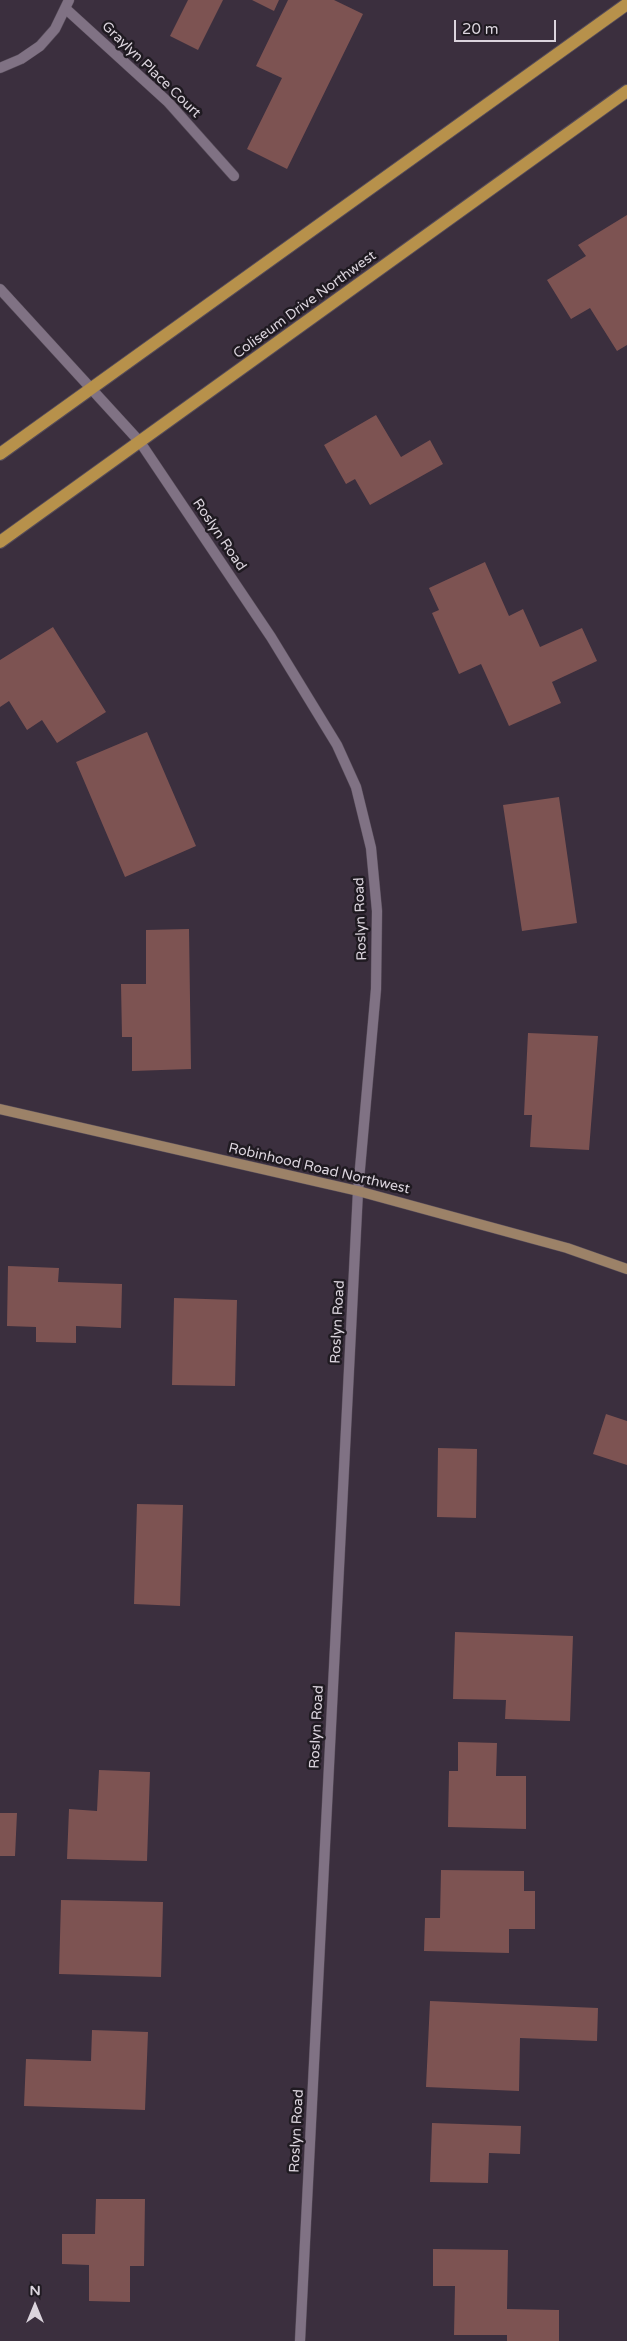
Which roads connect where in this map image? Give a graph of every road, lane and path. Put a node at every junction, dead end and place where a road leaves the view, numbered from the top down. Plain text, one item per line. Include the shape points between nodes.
1 (627, 4) edge
2 (68, 5) edge
3 (0, 68) edge
4 (627, 91) edge
5 (234, 176) dead end
6 (0, 290) edge
7 (90, 389) junction
8 (140, 442) junction
9 (0, 454) edge
10 (0, 542) edge
11 (0, 1110) edge
12 (358, 1191) junction
13 (627, 1269) edge
14 (300, 2341) edge

1 - 7 main road
2 - 3 street, Graylyn Place Court via 55,29 40,46 21,60
2 - 5 street, Graylyn Place Court via 168,102
4 - 8 main road, Coliseum Drive Northwest
6 - 7 street, Roslyn Road
7 - 8 street, Roslyn Road
7 - 9 main road
8 - 10 main road, Coliseum Drive Northwest
8 - 12 street, Roslyn Road via 271,637 337,745 356,787 371,848 377,911 376,989
11 - 12 street, Robinhood Road Northwest
12 - 13 street, Robinhood Road Northwest via 567,1248
12 - 14 street, Roslyn Road

